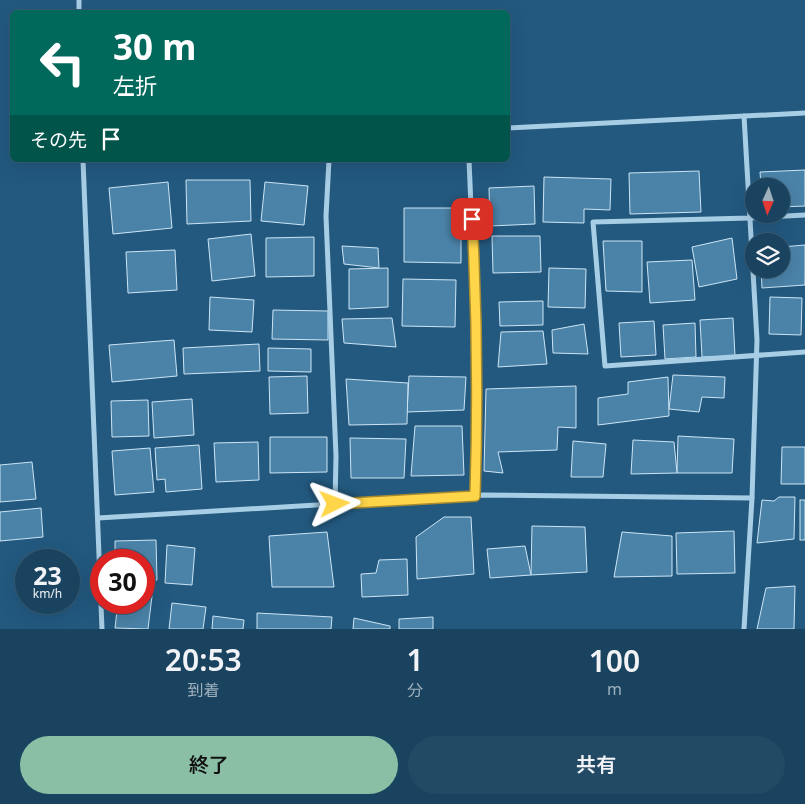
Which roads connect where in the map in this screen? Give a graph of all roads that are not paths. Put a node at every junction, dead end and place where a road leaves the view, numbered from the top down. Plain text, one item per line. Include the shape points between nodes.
1 (805, 113) edge
2 (744, 116) junction
3 (510, 128) edge
4 (83, 162) edge
5 (329, 162) edge
6 (469, 162) edge
7 (748, 178) edge
8 (805, 214) edge
9 (790, 215) edge
10 (745, 218) edge
11 (750, 223) edge
12 (805, 352) edge
13 (756, 354) junction
14 (475, 496) junction
15 (752, 498) junction
16 (335, 504) junction
17 (98, 518) junction
18 (102, 629) edge
19 (744, 629) edge

1 - 2 street
2 - 3 street
2 - 7 street
4 - 17 street
5 - 16 street via 326,216
6 - 14 street via 475,278
8 - 9 street
10 - 13 street via 594,222 605,366
11 - 13 street
12 - 13 street
13 - 15 street
14 - 15 street
14 - 16 street
15 - 19 street
16 - 17 street
17 - 18 street

